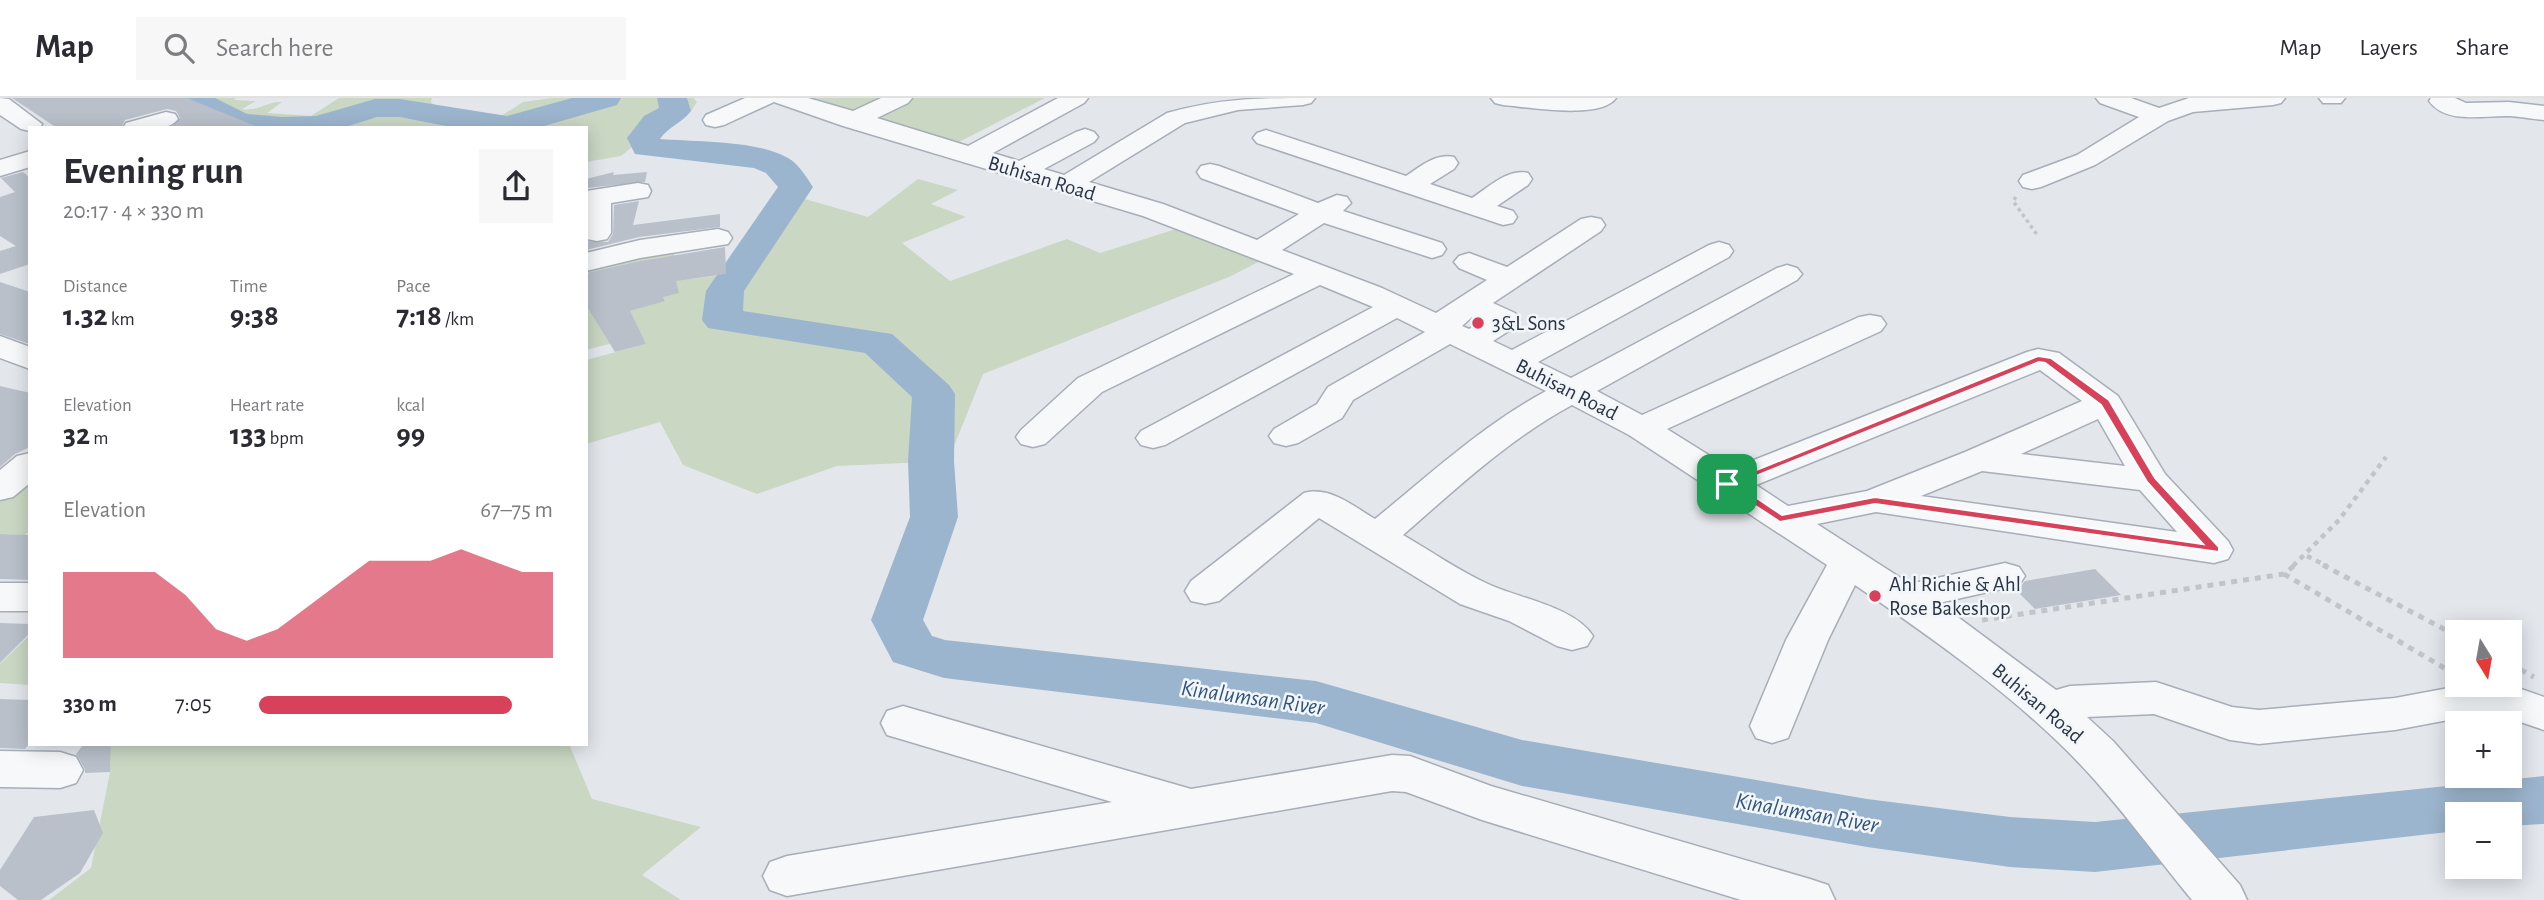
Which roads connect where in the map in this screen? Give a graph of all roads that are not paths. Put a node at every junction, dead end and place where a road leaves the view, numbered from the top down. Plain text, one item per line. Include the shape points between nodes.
1 (765, 98) edge
2 (783, 98) edge
3 (901, 98) edge
4 (1076, 98) edge
5 (1303, 98) edge
6 (1503, 98) edge
7 (1604, 98) edge
8 (2108, 98) edge
9 (2273, 98) edge
10 (2443, 98) edge
11 (2494, 98) edge
12 (2527, 98) edge
13 (1245, 100) edge
14 (0, 104) edge
15 (2544, 113) edge
16 (2159, 116) junction
17 (166, 119) dead end
18 (715, 120) dead end
19 (852, 121) junction
20 (30, 124) dead end
21 (142, 126) edge
22 (1085, 137) dead end
23 (1266, 138) dead end
24 (1370, 148) dead end
25 (969, 156) junction
26 (28, 160) edge
27 (1445, 163) dead end
28 (1343, 164) junction
29 (0, 168) edge
30 (1019, 171) junction
31 (1210, 172) dead end
32 (1379, 177) junction
33 (1519, 179) dead end
34 (2032, 181) road end
35 (28, 185) edge
36 (1066, 186) junction
37 (1408, 186) junction
38 (638, 191) dead end
39 (0, 193) edge
40 (592, 198) edge
41 (1210, 205) dead end
42 (1475, 208) junction
43 (1321, 213) junction
44 (1503, 217) dead end
45 (1591, 225) dead end
46 (597, 233) dead end
47 (718, 238) dead end
48 (1271, 244) junction
49 (1432, 249) dead end
50 (1719, 251) dead end
51 (588, 262) edge
52 (1469, 262) dead end
53 (1318, 274) junction
54 (1787, 274) dead end
55 (1509, 279) junction
56 (1471, 304) joint
57 (1397, 306) junction
58 (1870, 324) dead end
59 (1454, 332) junction
60 (0, 346) edge
61 (28, 358) edge
62 (1514, 362) junction
63 (1570, 390) junction
64 (2106, 403) junction
65 (1641, 428) junction
66 (1286, 436) dead end
67 (1033, 437) dead end
68 (1153, 438) dead end
69 (1978, 460) junction
70 (2151, 480) junction
71 (1727, 484) junction
72 (1875, 501) junction
73 (1780, 519) junction
74 (1379, 536) junction
75 (1848, 561) junction
76 (2005, 576) dead end
77 (1205, 591) dead end
78 (0, 597) edge
79 (28, 597) edge
80 (1906, 601) junction
81 (1572, 636) dead end
82 (2051, 710) junction
83 (2544, 714) edge
84 (904, 723) dead end
85 (1772, 726) dead end
86 (0, 769) edge
87 (60, 770) dead end
88 (1190, 806) junction
89 (787, 876) dead end
90 (2212, 888) edge
91 (1807, 900) edge

1 - 18 street
2 - 19 street, Buhisan Road
3 - 19 street
4 - 25 street
5 - 13 street
6 - 7 street via 1566,104
8 - 16 street
9 - 16 street via 2190,105
10 - 15 street via 2447,105 2464,110
11 - 12 street
13 - 36 street via 1176,118
14 - 20 street
16 - 34 street via 2086,160
17 - 21 street
19 - 25 street, Buhisan Road
22 - 30 street
23 - 28 street
24 - 28 street
25 - 30 street, Buhisan Road
26 - 29 street
27 - 37 street
28 - 32 street
30 - 36 street, Buhisan Road
31 - 43 street
32 - 37 street
32 - 43 street
33 - 42 street
35 - 39 street
36 - 48 street, Buhisan Road
37 - 42 street
38 - 40 street
40 - 46 street
41 - 48 street
42 - 44 street
43 - 48 street
43 - 49 street
45 - 55 street
47 - 51 street
48 - 53 street, Buhisan Road
50 - 62 street
52 - 55 street
53 - 57 street, Buhisan Road
53 - 67 street via 1090,385
54 - 63 street
55 - 56 street
56 - 59 street via 1504,320
57 - 59 street, Buhisan Road
57 - 68 street
58 - 65 street
59 - 62 street, Buhisan Road
59 - 66 street via 1340,394 1330,411
60 - 61 street
62 - 63 street, Buhisan Road
63 - 65 street, Buhisan Road
63 - 74 street via 1485,446
64 - 69 street
64 - 70 street
64 - 71 street via 2048,360 2030,360
65 - 71 street, Buhisan Road
69 - 70 street
69 - 72 street
70 - 72 street via 2214,550
71 - 73 street, Buhisan Road
72 - 73 street
73 - 75 street, Buhisan Road
74 - 77 street via 1317,501
74 - 81 street via 1474,594 1523,611
75 - 80 street, Buhisan Road
75 - 85 street via 1807,640
76 - 80 street
78 - 79 street
80 - 82 street, Buhisan Road
82 - 83 street via 2070,702 2156,698 2230,723 2259,727 2395,713 2493,696
82 - 90 street, Buhisan Road via 2097,753
84 - 88 street
86 - 87 street
88 - 89 street
88 - 91 street via 1376,774 1410,774 1482,802

